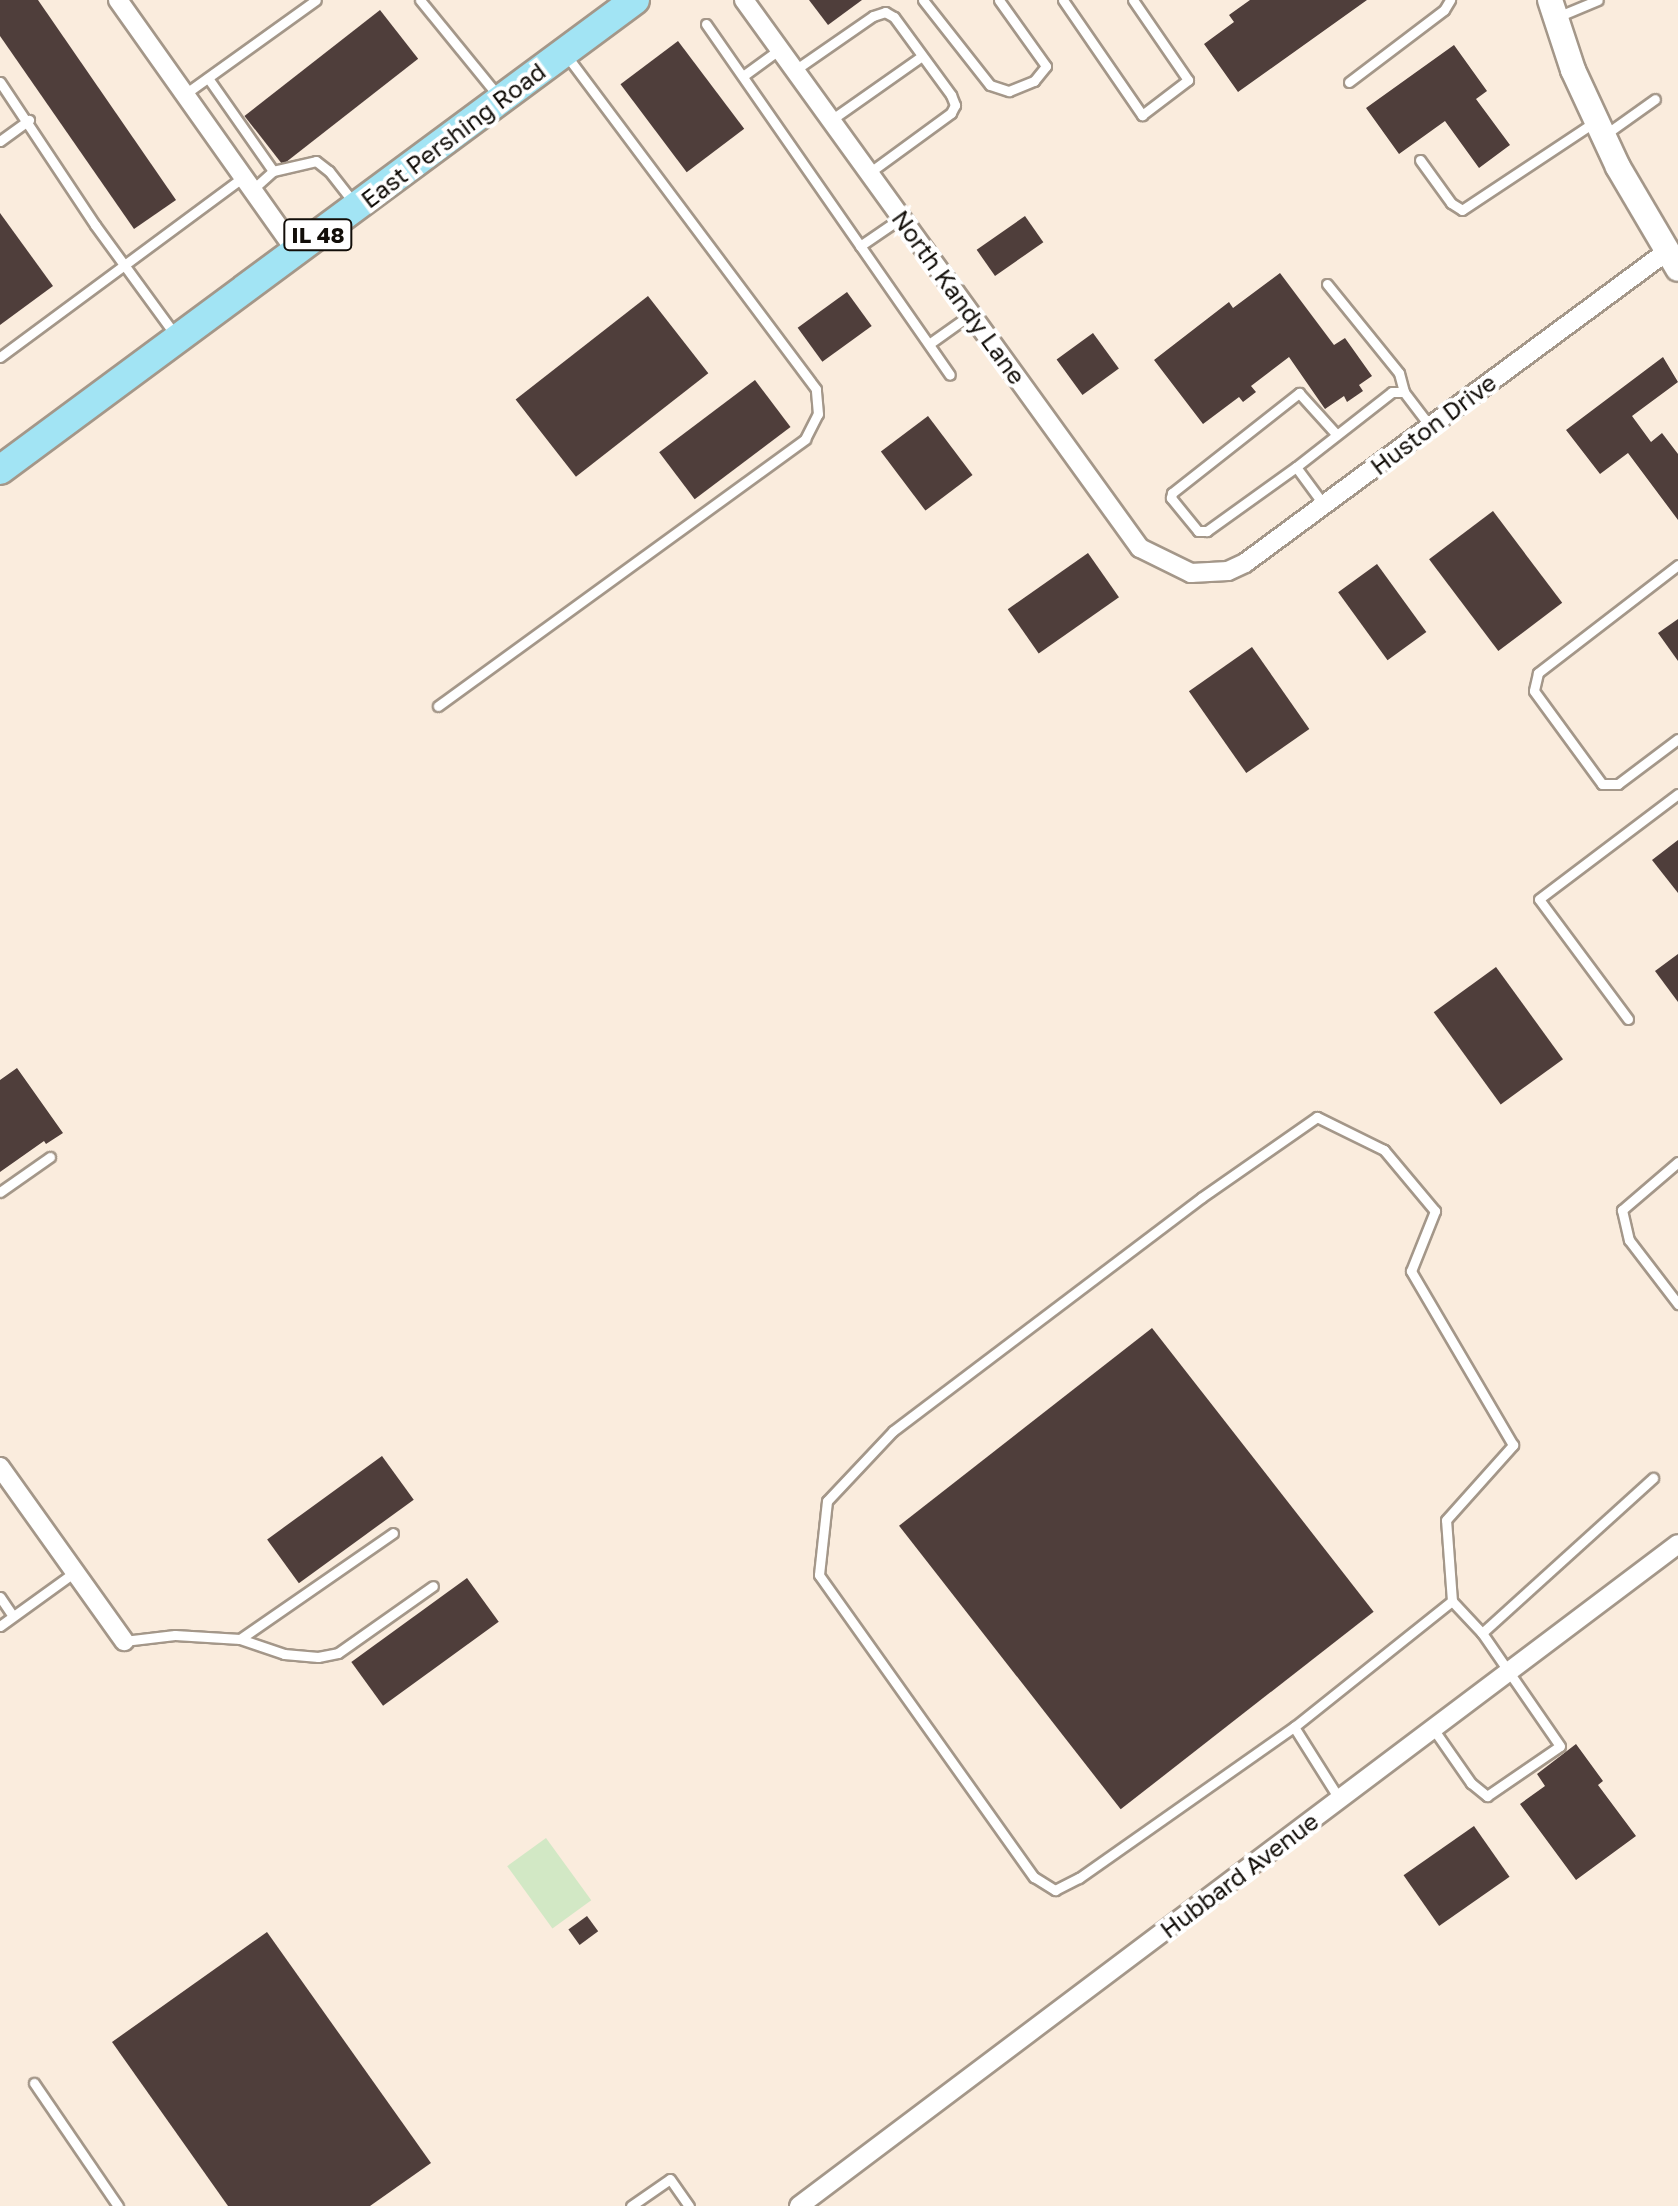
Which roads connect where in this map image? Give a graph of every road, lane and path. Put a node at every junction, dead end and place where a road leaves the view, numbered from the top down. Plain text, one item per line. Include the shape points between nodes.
1 (316, 0) edge
2 (420, 0) edge
3 (635, 0) edge
4 (744, 0) edge
5 (923, 0) edge
6 (999, 0) edge
7 (1063, 0) edge
8 (1133, 0) edge
9 (1450, 0) edge
10 (1598, 0) edge
11 (121, 1) edge
12 (1553, 9) edge
13 (706, 24) dead end
14 (780, 49) junction
15 (564, 53) junction
16 (922, 56) junction
17 (795, 70) junction
18 (743, 76) junction
19 (208, 78) junction
20 (0, 82) edge
21 (1349, 82) dead end
22 (185, 94) junction
23 (1655, 99) dead end
24 (501, 100) junction
25 (29, 120) junction
26 (831, 120) junction
27 (1600, 128) junction
28 (0, 141) edge
29 (1420, 160) dead end
30 (273, 171) junction
31 (869, 173) junction
32 (248, 184) junction
33 (357, 206) junction
34 (901, 218) junction
35 (860, 246) junction
36 (296, 251) junction
37 (1672, 260) edge
38 (124, 265) junction
39 (1327, 284) dead end
40 (971, 314) junction
41 (178, 339) junction
42 (929, 344) junction
43 (0, 357) edge
44 (950, 375) dead end
45 (1404, 392) junction
46 (1430, 426) junction
47 (1336, 434) junction
48 (1296, 467) junction
49 (0, 470) edge
50 (1324, 505) junction
51 (1678, 565) edge
52 (1191, 573) joint
53 (438, 706) dead end
54 (1678, 739) edge
55 (1678, 794) edge
56 (1628, 1019) dead end
57 (50, 1157) dead end
58 (1678, 1162) edge
59 (0, 1192) edge
60 (1678, 1304) edge
61 (0, 1467) edge
62 (1653, 1478) dead end
63 (393, 1533) dead end
64 (1678, 1544) edge
65 (75, 1572) junction
66 (433, 1586) dead end
67 (0, 1597) edge
68 (1452, 1601) junction
69 (13, 1616) junction
70 (0, 1626) edge
71 (1482, 1633) junction
72 (240, 1639) junction
73 (124, 1641) joint
74 (1510, 1671) junction
75 (1294, 1727) junction
76 (1434, 1730) junction
77 (1340, 1800) junction
78 (34, 2083) dead end
79 (118, 2206) edge
80 (631, 2206) edge
81 (689, 2206) edge
82 (799, 2206) edge

1 - 19 lane
2 - 24 lane
3 - 15 main road, East Pershing Road / IL 48
4 - 14 street, North Kandy Lane
5 - 6 lane via 990,85 1009,91 1034,81 1046,66
7 - 8 lane via 1142,115 1188,80
9 - 21 lane
10 - 12 lane
11 - 22 street
12 - 27 street
13 - 18 lane
14 - 17 street, North Kandy Lane
14 - 18 lane
15 - 24 main road, East Pershing Road / IL 48
15 - 53 lane via 816,389 818,414 805,439
16 - 17 lane via 885,12
16 - 26 lane
16 - 31 lane via 955,105
17 - 26 street, North Kandy Lane
18 - 35 lane
19 - 22 lane
19 - 30 lane
20 - 25 lane
22 - 32 street
23 - 27 lane
24 - 33 main road, East Pershing Road / IL 48
25 - 28 lane
25 - 38 lane
26 - 31 street, North Kandy Lane
27 - 29 lane via 1462,210
27 - 37 street
30 - 32 lane
30 - 33 lane via 316,161
31 - 34 street, North Kandy Lane
32 - 36 street
32 - 38 lane
33 - 36 main road, East Pershing Road / IL 48
34 - 35 lane
34 - 40 street, North Kandy Lane
35 - 42 lane
36 - 41 main road, East Pershing Road / IL 48
37 - 46 street, Huston Drive
38 - 41 lane
38 - 43 lane
39 - 45 lane via 1399,373
40 - 42 lane
40 - 52 street, North Kandy Lane via 1140,548
41 - 49 main road, East Pershing Road / IL 48
42 - 44 lane
45 - 46 lane
45 - 47 lane via 1392,392
46 - 50 street, Huston Drive
47 - 48 lane
47 - 48 lane via 1299,393 1171,498 1198,531 1207,531
48 - 50 lane
50 - 52 street, Huston Drive via 1245,563 1228,571
51 - 54 lane via 1538,673 1534,691 1602,784 1618,784
55 - 56 lane via 1539,899
57 - 59 lane
58 - 60 lane via 1622,1210 1629,1240
61 - 65 street
62 - 71 lane
63 - 72 lane
64 - 74 street, Hubbard Avenue
65 - 69 lane
65 - 73 street
66 - 72 lane via 338,1653 284,1654
67 - 69 lane
68 - 71 lane
68 - 75 lane
68 - 75 lane via 1446,1520 1513,1445 1411,1271 1435,1211 1384,1150 1317,1117 893,1431 827,1501 819,1575 1034,1877 1055,1890
69 - 70 lane
71 - 74 lane
72 - 73 lane via 175,1635
74 - 76 street, Hubbard Avenue
74 - 76 lane via 1560,1746 1487,1796 1471,1783
75 - 77 lane
76 - 77 street, Hubbard Avenue
77 - 82 street, Hubbard Avenue
78 - 79 lane
80 - 81 lane via 670,2179

